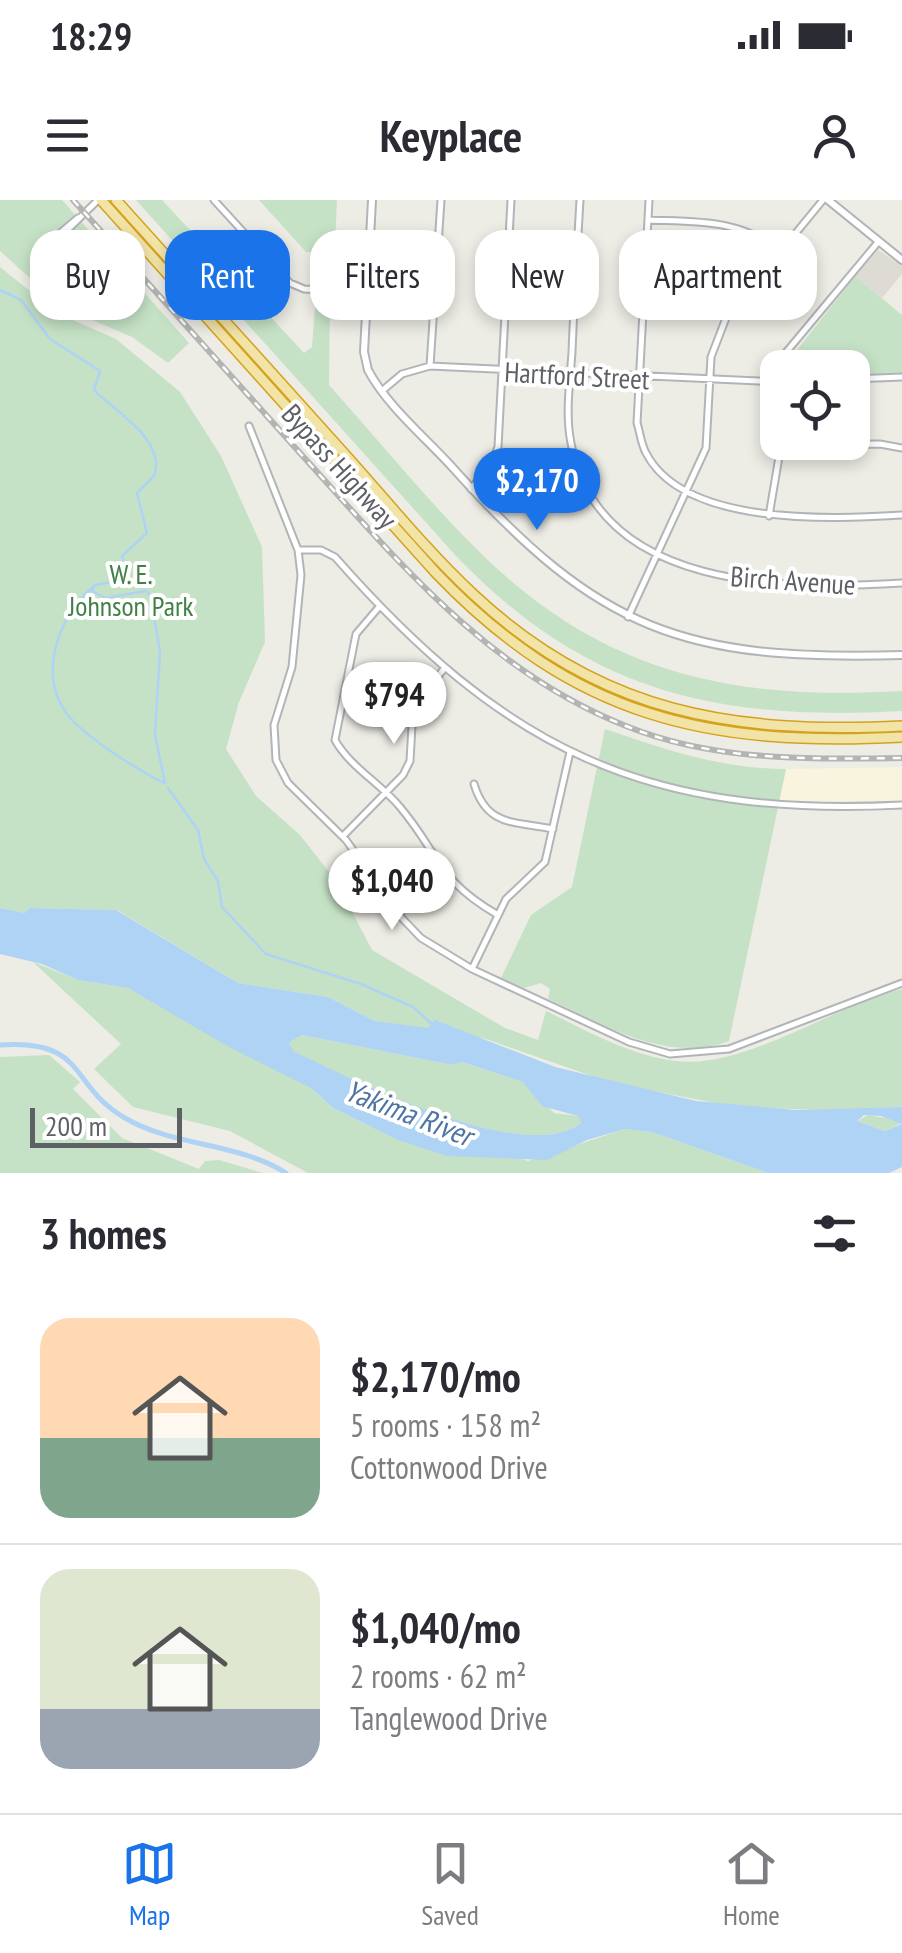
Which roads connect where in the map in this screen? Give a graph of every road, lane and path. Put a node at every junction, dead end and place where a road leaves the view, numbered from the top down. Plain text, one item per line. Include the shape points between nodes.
1 (100, 200) edge
2 (116, 200) edge
3 (214, 200) edge
4 (372, 200) edge
5 (441, 200) edge
6 (511, 200) edge
7 (580, 200) edge
8 (650, 200) edge
9 (826, 200) edge
10 (648, 220) junction
11 (65, 230) edge
12 (370, 230) edge
13 (748, 230) edge
14 (799, 230) edge
15 (879, 241) junction
16 (902, 260) edge
17 (310, 289) edge
18 (366, 320) edge
19 (725, 320) edge
20 (788, 350) edge
21 (430, 366) junction
22 (501, 372) junction
23 (570, 374) junction
24 (902, 377) edge
25 (640, 378) junction
26 (870, 378) edge
27 (710, 380) junction
28 (760, 381) edge
29 (383, 390) junction
30 (249, 426) dead end
31 (870, 444) edge
32 (902, 448) edge
33 (778, 460) edge
34 (472, 489) junction
35 (689, 490) junction
36 (902, 515) edge
37 (770, 516) junction
38 (298, 550) junction
39 (660, 554) junction
40 (902, 583) edge
41 (379, 607) junction
42 (628, 617) junction
43 (902, 655) edge
44 (443, 670) junction
45 (902, 726) edge
46 (902, 737) edge
47 (570, 752) junction
48 (474, 784) dead end
49 (386, 792) junction
50 (902, 805) edge
51 (553, 830) junction
52 (343, 836) junction
53 (498, 915) junction
54 (472, 969) junction
55 (902, 982) edge

1 - 11 street
1 - 46 highway, Bypass Highway via 436,573 530,654 609,698 694,727 799,741
2 - 45 highway, Bypass Highway via 457,579 532,642 609,685 700,716 799,729
3 - 17 street via 290,283
4 - 12 street
5 - 21 street
6 - 22 street
7 - 23 street, Birch Avenue
8 - 10 street
9 - 14 street
9 - 15 street
10 - 13 street
10 - 25 street
15 - 16 street
15 - 20 street
18 - 29 street via 365,361
19 - 27 street
21 - 22 street, Hartford Street
21 - 29 street via 402,374
22 - 23 street, Hartford Street
22 - 34 street via 498,447
23 - 25 street, Hartford Street
23 - 39 street, Birch Avenue via 570,441 578,471 602,514
24 - 26 street
25 - 27 street, Hartford Street
25 - 35 street via 637,423 646,454 664,476
27 - 28 street, Hartford Street
27 - 35 street via 706,448
29 - 34 street
30 - 38 street
31 - 32 street
33 - 37 street
34 - 42 street via 525,546
35 - 37 street
35 - 39 street
36 - 37 street
38 - 41 street via 335,557
38 - 52 street via 292,667 272,738 288,784
39 - 40 street, Birch Avenue via 751,583
39 - 42 street
41 - 44 street
41 - 49 street via 356,634 335,740
42 - 43 street via 736,652
44 - 47 street
44 - 49 street via 413,708 410,761
47 - 50 street via 676,790 740,802
47 - 51 street
48 - 51 street via 492,817
49 - 52 street
49 - 53 street via 451,883
51 - 53 street via 545,862
52 - 54 street via 421,938
53 - 54 street
54 - 55 street via 638,1046 679,1054 729,1048

